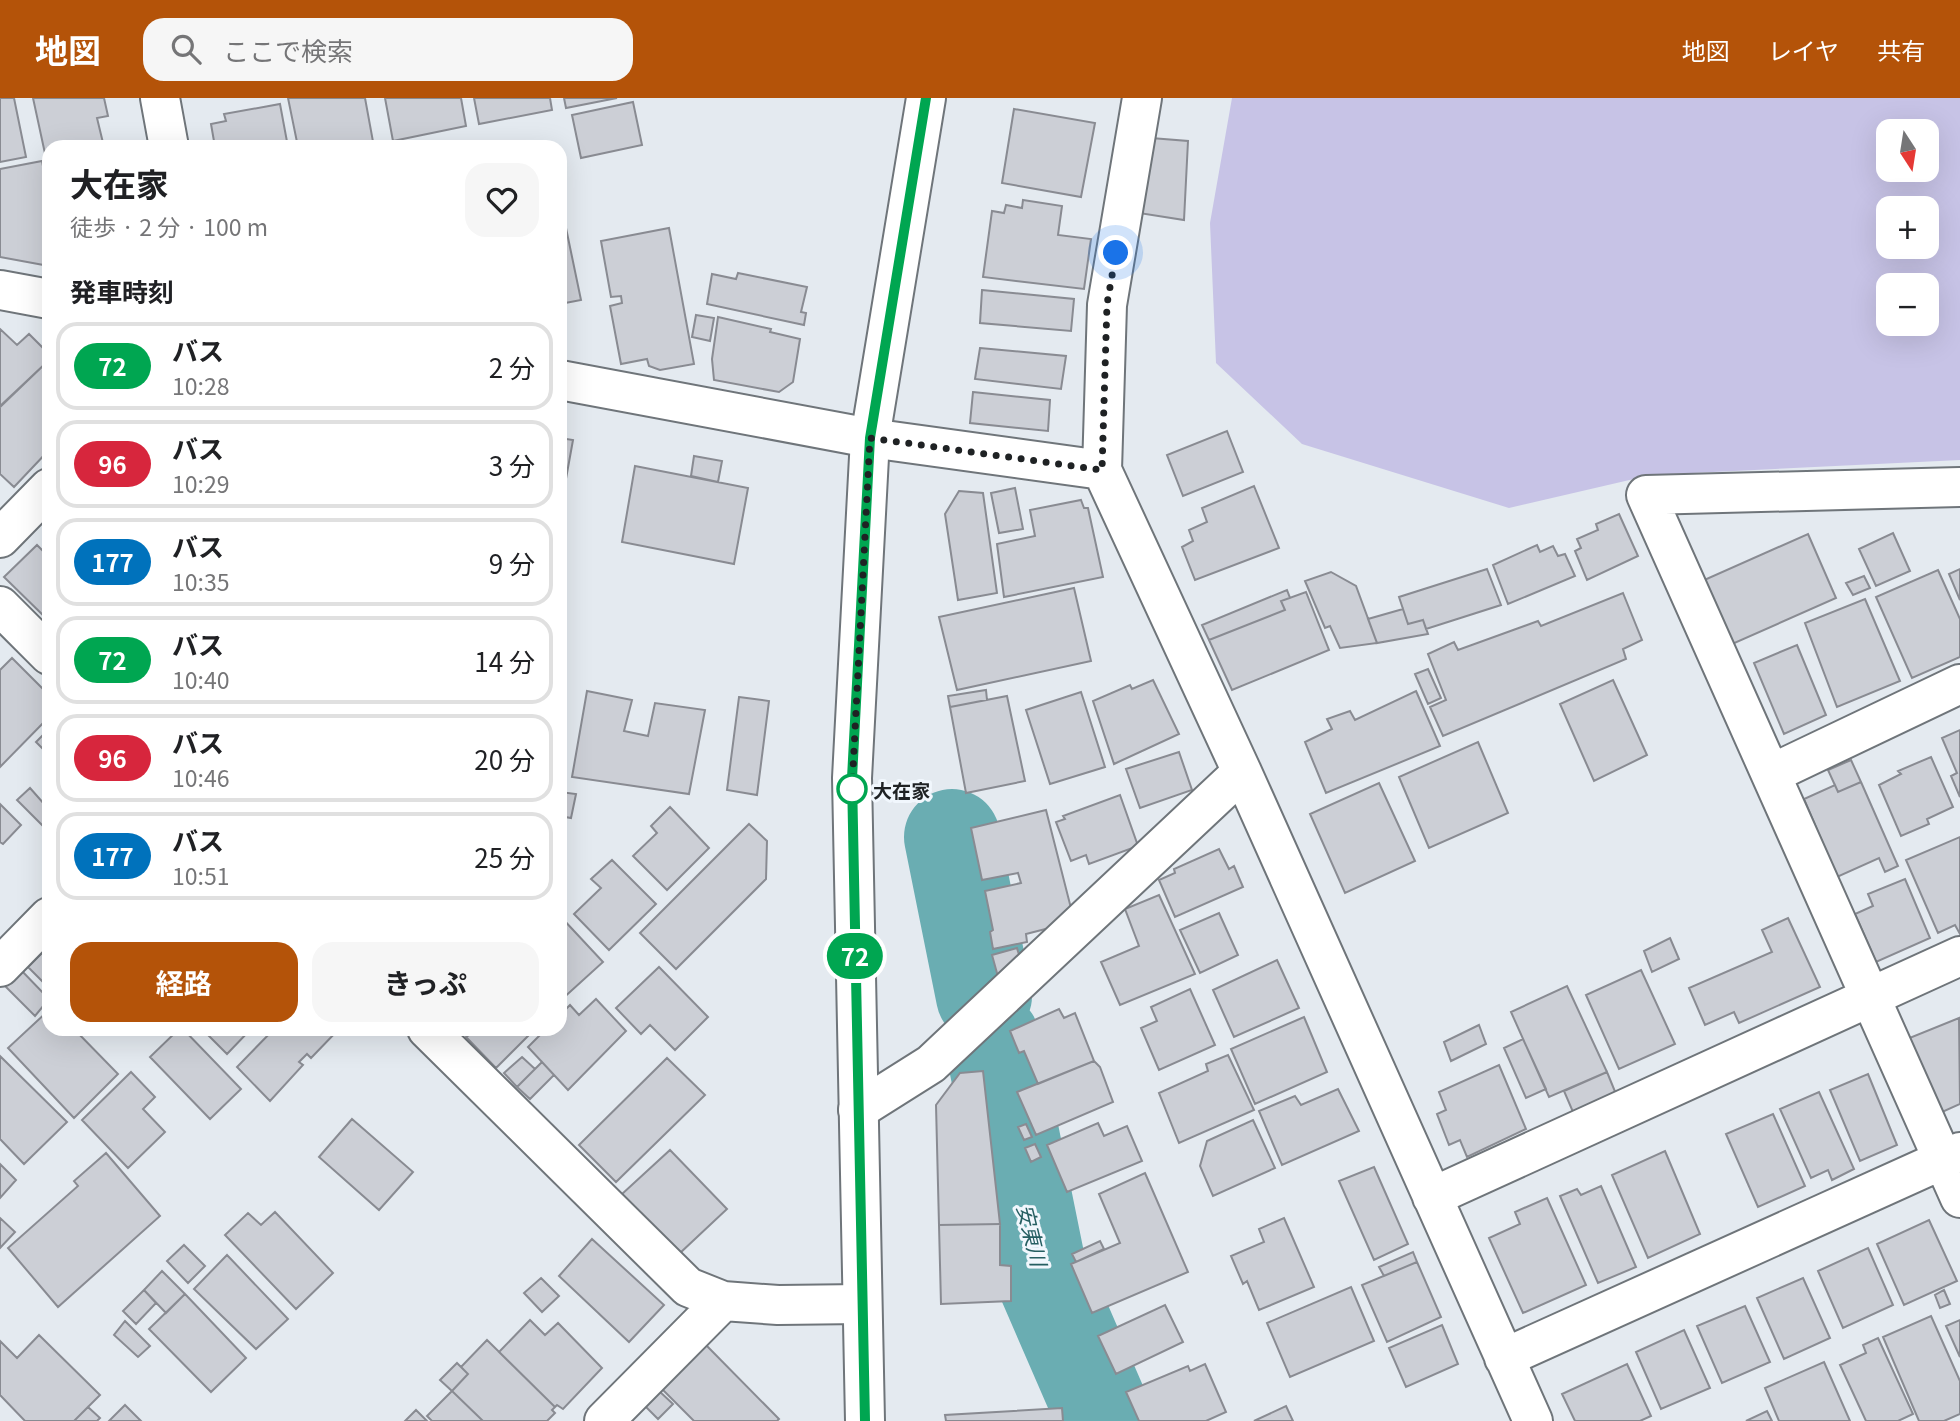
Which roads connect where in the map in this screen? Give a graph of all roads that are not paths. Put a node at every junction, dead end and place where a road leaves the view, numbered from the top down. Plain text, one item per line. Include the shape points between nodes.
1 (160, 98) edge
2 (926, 98) edge
3 (1142, 98) edge
4 (168, 140) edge
5 (0, 290) edge
6 (42, 298) edge
7 (567, 381) edge
8 (870, 438) junction
9 (1102, 470) junction
10 (1960, 487) edge
11 (42, 495) edge
12 (0, 538) edge
13 (0, 606) edge
14 (42, 648) edge
15 (1960, 684) edge
16 (1242, 772) junction
17 (1771, 774) junction
18 (42, 924) edge
19 (1960, 956) edge
20 (0, 967) edge
21 (1871, 998) junction
22 (434, 1036) edge
23 (858, 1110) junction
24 (1951, 1156) edge
25 (1432, 1197) junction
26 (1960, 1198) edge
27 (723, 1301) junction
28 (862, 1304) junction
29 (1504, 1358) junction
30 (604, 1421) edge
31 (865, 1421) edge
32 (1533, 1421) edge

1 - 4 street
2 - 8 street
3 - 9 street via 1107,304
5 - 6 street
7 - 8 street
8 - 9 street
8 - 23 street via 852,778
9 - 16 street
10 - 17 street via 1646,495
11 - 12 street
13 - 14 street
15 - 17 street
16 - 23 street via 931,1064
16 - 25 street
17 - 21 street
18 - 20 street
19 - 21 street
21 - 24 street
21 - 25 street
22 - 27 street via 688,1287
23 - 28 street
24 - 26 street
24 - 29 street
25 - 29 street
27 - 28 street
27 - 30 street
28 - 31 street
29 - 32 street

